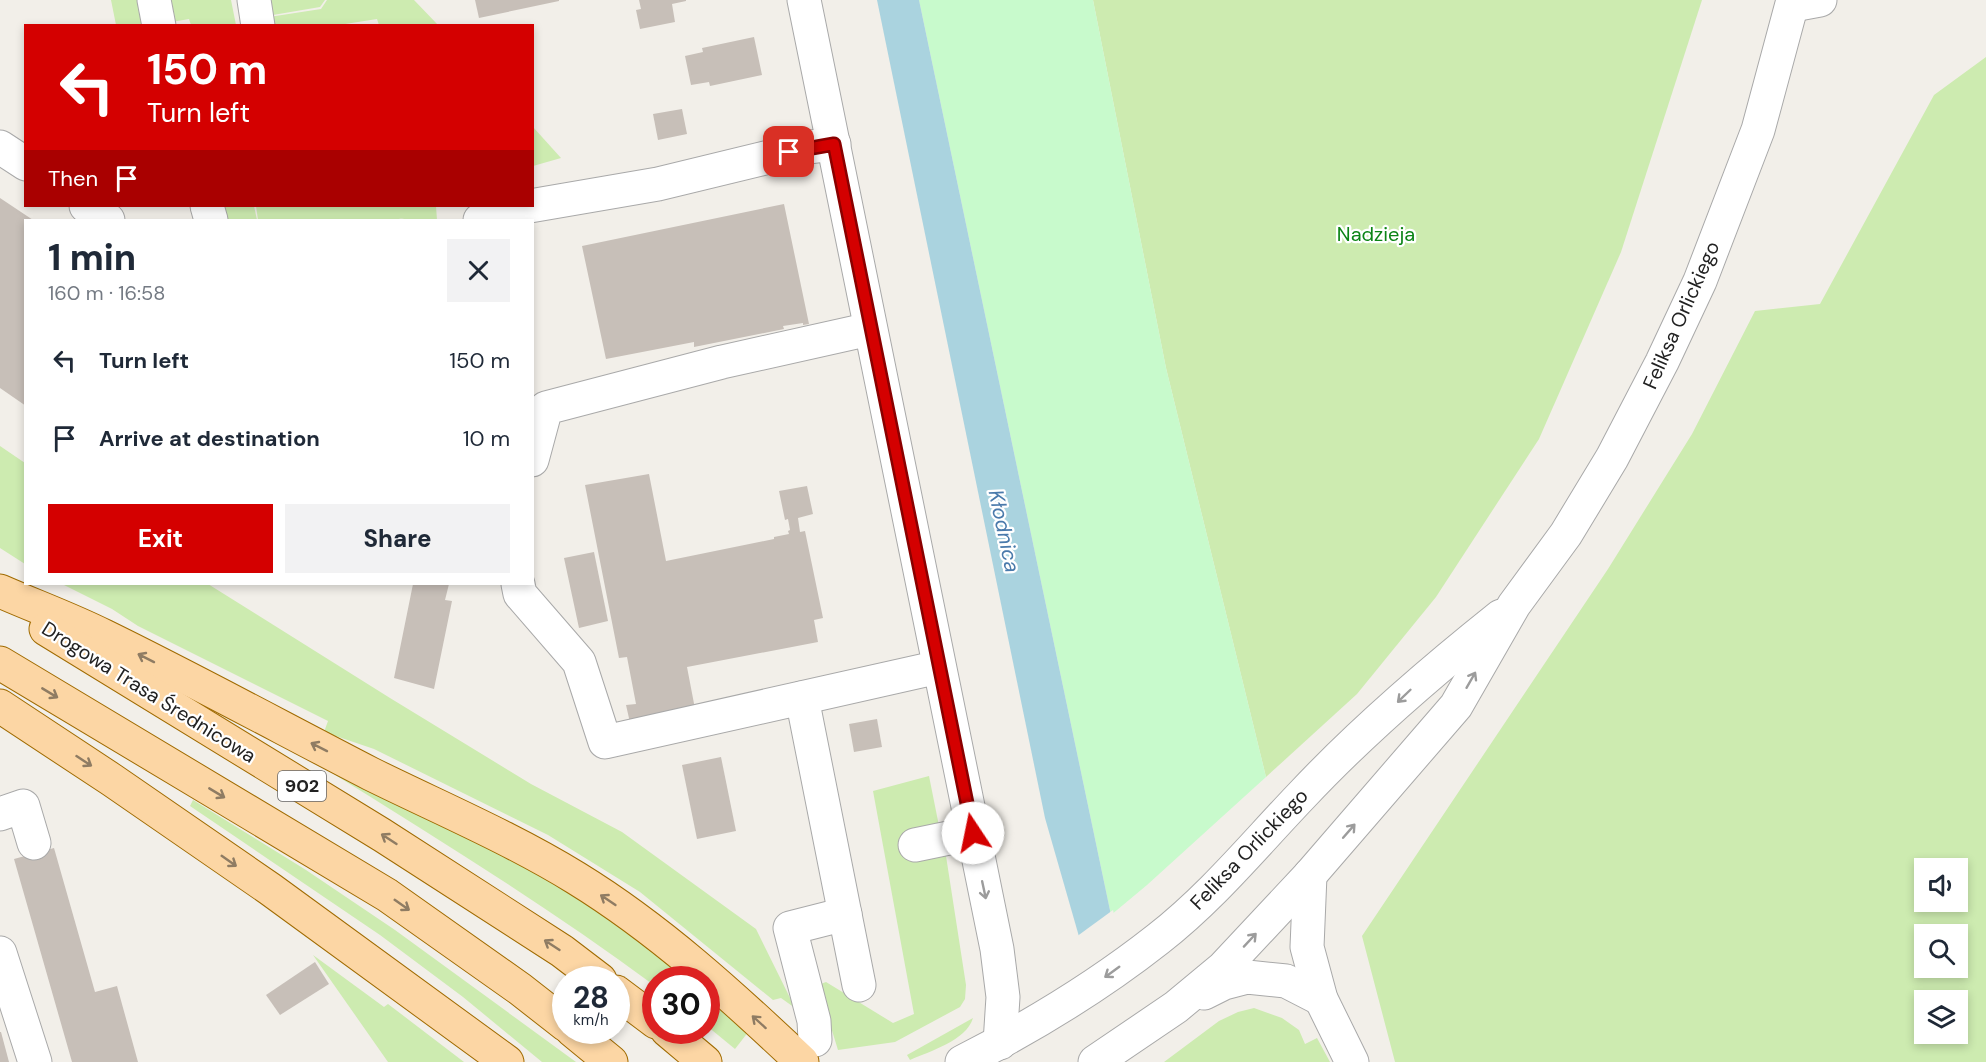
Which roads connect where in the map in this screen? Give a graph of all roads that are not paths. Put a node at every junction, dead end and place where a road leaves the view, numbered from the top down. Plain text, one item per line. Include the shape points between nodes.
1 (154, 0) edge
2 (254, 0) edge
3 (804, 0) edge
4 (1802, 2) edge
5 (159, 24) edge
6 (258, 24) edge
7 (834, 144) junction
8 (0, 147) edge
9 (24, 163) edge
10 (534, 205) edge
11 (88, 207) edge
12 (524, 207) edge
13 (106, 219) edge
14 (482, 219) edge
15 (870, 329) junction
16 (534, 453) edge
17 (518, 585) edge
18 (0, 591) edge
19 (0, 601) edge
20 (1514, 605) junction
21 (0, 663) edge
22 (939, 668) junction
23 (802, 698) junction
24 (0, 706) edge
25 (0, 814) edge
26 (973, 833) junction
27 (34, 843) dead end
28 (915, 845) dead end
29 (1310, 875) junction
30 (845, 914) junction
31 (0, 952) edge
32 (582, 966) edge
33 (380, 971) junction
34 (859, 985) dead end
35 (1321, 999) junction
36 (1176, 1007) junction
37 (552, 1014) edge
38 (1000, 1043) junction
39 (590, 1044) edge
40 (684, 1044) edge
41 (809, 1051) edge
42 (35, 1062) edge
43 (480, 1062) edge
44 (507, 1062) edge
45 (612, 1062) edge
46 (705, 1062) edge
47 (962, 1062) edge
48 (1095, 1062) edge
49 (1352, 1062) edge

1 - 5 street
2 - 6 street
3 - 7 street
4 - 20 street, Feliksa Orlickiego via 1700,281 1662,362 1612,458 1566,534
7 - 10 street via 658,184
7 - 15 street
8 - 9 street
11 - 13 street
12 - 14 street
15 - 16 street via 546,408
15 - 22 street
17 - 23 street via 520,594 579,662 605,742
41 -> 18 main road via 736,1001 576,878 101,635
32 -> 19 main road, Drogowa Trasa Średnicowa / 902 via 382,835
29 -> 20 street, Feliksa Orlickiego via 1456,706
20 -> 38 street, Feliksa Orlickiego via 1424,678 1303,794 1238,866 1159,938
21 -> 37 main road, 902 via 387,895
22 - 23 street
22 - 26 street
23 - 30 street
24 -> 33 main road via 270,889
25 - 27 street via 23,806
26 - 28 street
26 -> 38 street via 1003,997
29 - 35 street via 1307,947
36 -> 29 street, Feliksa Orlickiego via 1223,968
30 - 34 street
30 - 41 street via 790,928 814,1021
31 - 42 street
33 - 43 main road
33 - 44 main road
35 - 36 street via 1286,981 1247,976
35 - 49 street
36 - 48 street, Feliksa Orlickiego
38 - 47 street, Feliksa Orlickiego
39 - 45 main road
40 - 46 main road

